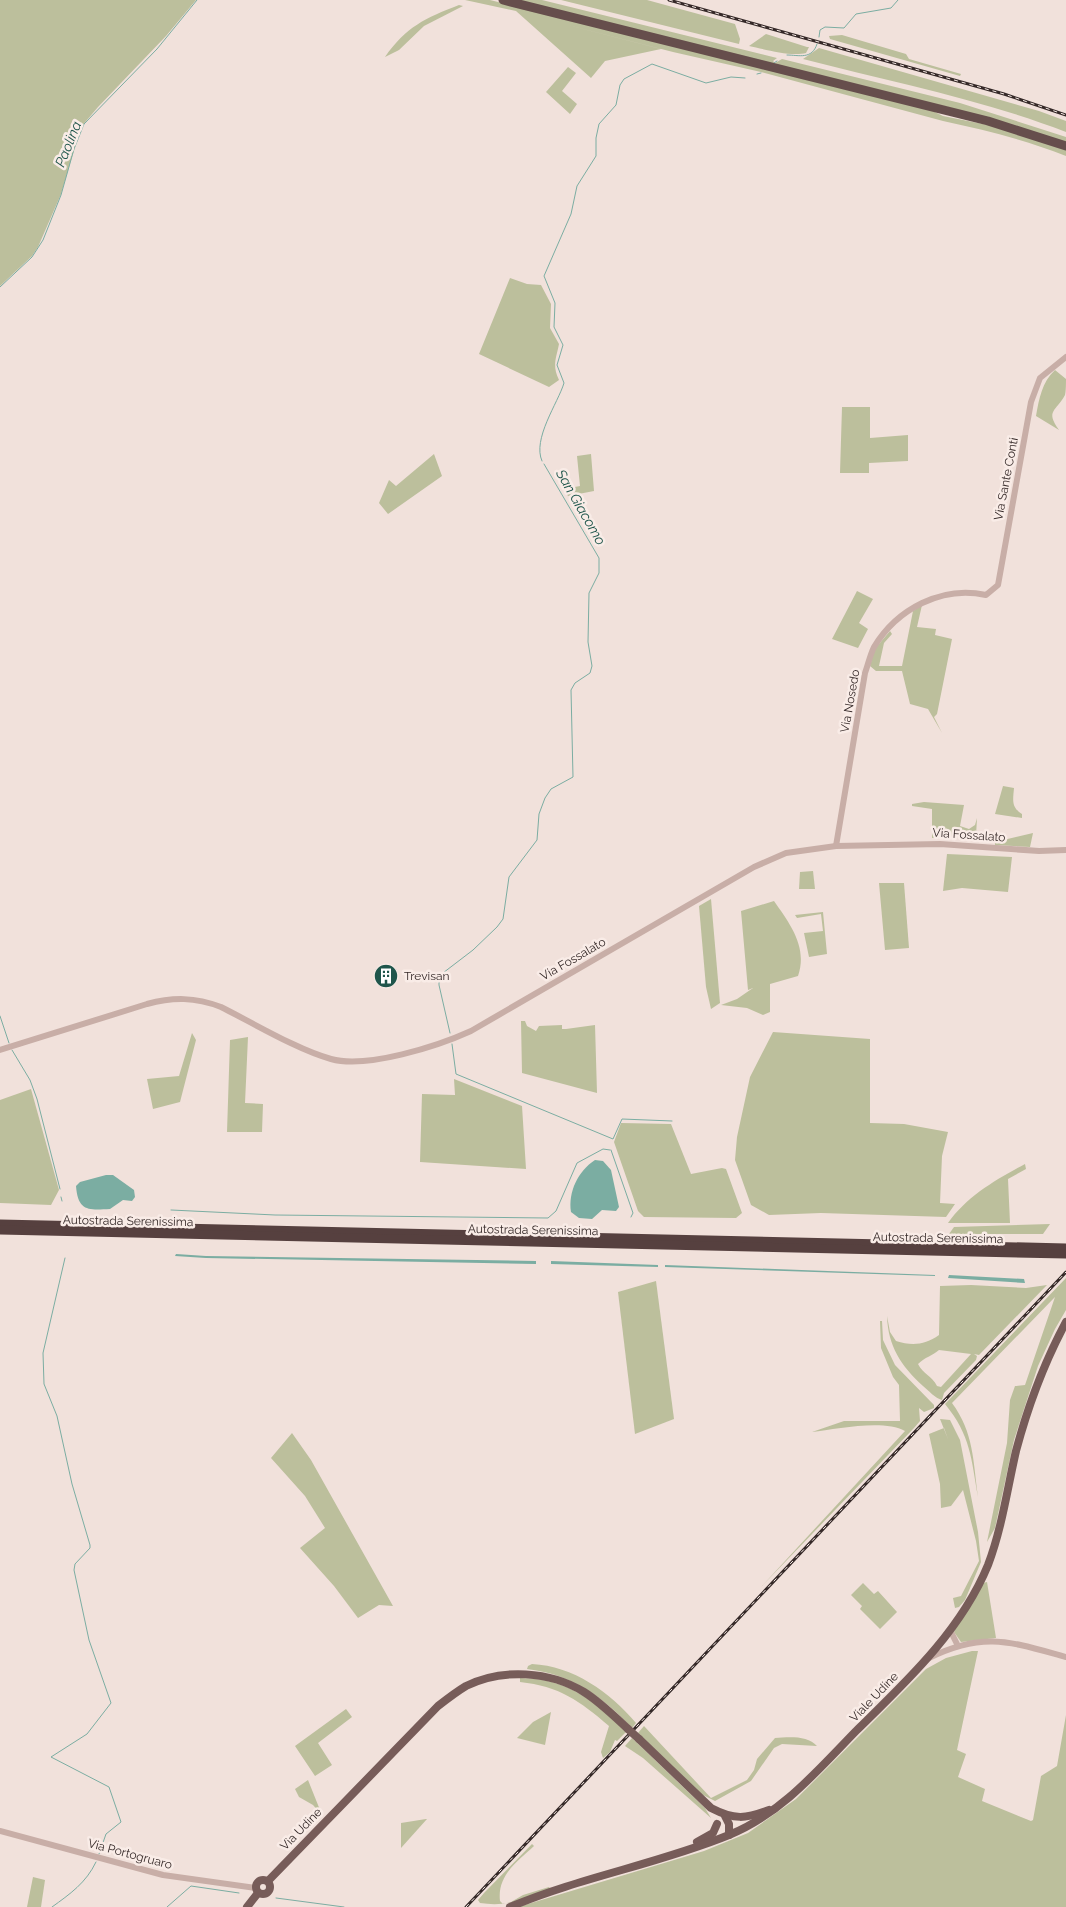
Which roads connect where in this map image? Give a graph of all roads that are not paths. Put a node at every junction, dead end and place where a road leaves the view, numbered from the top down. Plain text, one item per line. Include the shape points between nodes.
1 (503, 0) edge
2 (1066, 146) edge
3 (1066, 357) edge
4 (998, 585) joint
5 (836, 846) junction
6 (1066, 850) edge
7 (0, 1050) edge
8 (0, 1224) edge
9 (0, 1230) edge
10 (1066, 1248) edge
11 (1066, 1254) edge
12 (1066, 1322) edge
13 (950, 1630) junction
14 (958, 1646) junction
15 (1066, 1657) edge
16 (926, 1659) junction
17 (778, 1807) junction
18 (711, 1808) junction
19 (726, 1816) junction
20 (717, 1824) junction
21 (0, 1831) edge
22 (729, 1835) junction
23 (677, 1853) junction
24 (268, 1881) junction
25 (257, 1891) junction
26 (247, 1907) edge
27 (510, 1907) edge

1 - 2 highway via 979,119
3 - 4 street, Via Sante Conti via 1040,378 1031,402
4 - 5 street, Via Nosedo via 986,595 956,593 913,607 874,648 865,673
5 - 6 street, Via Fossalato via 940,844
5 - 7 street, Via Fossalato via 792,851 754,867 471,1031 383,1058 348,1062 332,1059 221,1007 192,998 165,999
8 - 10 highway, Autostrada Serenissima
9 - 11 highway, Autostrada Serenissima
12 - 13 main road, Viale Udine via 1031,1397 1001,1523 987,1566 977,1589
13 - 14 street
13 - 16 main road, Viale Udine
14 - 15 street via 981,1640 1000,1640
14 - 16 street
16 - 17 main road, Viale Udine
17 - 19 main road via 744,1817
17 - 22 main road, Viale Udine
18 - 19 main road
18 - 20 main road
18 - 24 main road, Via Udine, bridge via 605,1708 576,1687 562,1681 513,1674 479,1681 438,1706
19 - 22 main road via 730,1824
20 - 22 main road
20 - 23 main road via 713,1833
21 - 25 street, Via Portogruaro via 163,1875
22 - 23 main road, Viale Udine
23 - 27 main road, Viale Udine
24 - 25 main road, Via Udine via 259,1881
24 - 25 main road, Via Udine via 270,1891 265,1895
25 - 26 main road, Via Udine

